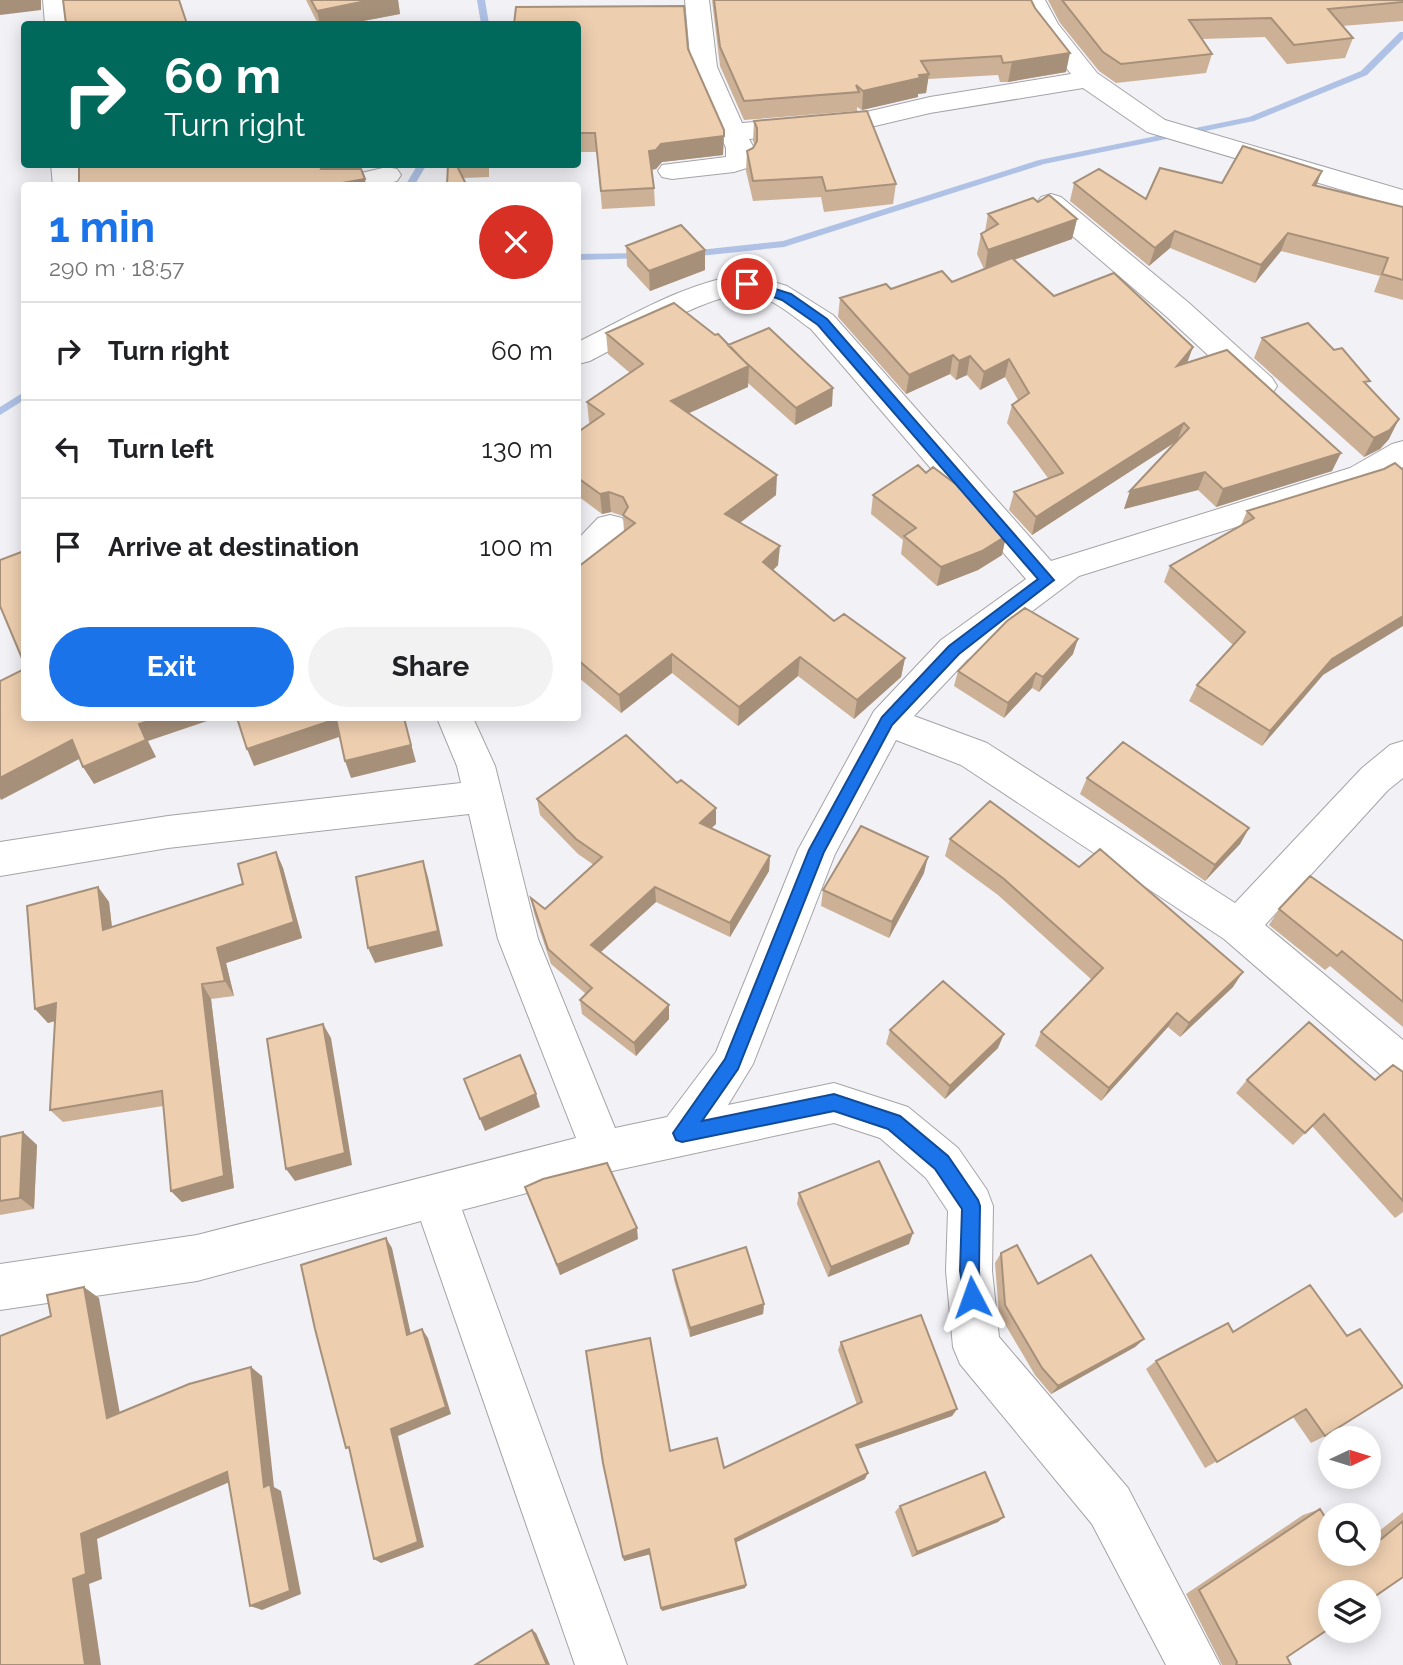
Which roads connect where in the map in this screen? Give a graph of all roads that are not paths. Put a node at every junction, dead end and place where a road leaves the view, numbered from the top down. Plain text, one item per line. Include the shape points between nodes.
1 (55, 0) edge
2 (697, 0) edge
3 (1033, 0) edge
4 (57, 21) edge
5 (1088, 79) junction
6 (731, 132) junction
7 (672, 170) dead end
8 (387, 175) dead end
9 (358, 182) edge
10 (1403, 199) edge
11 (1051, 203) edge
12 (581, 353) edge
13 (1286, 408) edge
14 (1334, 451) edge
15 (1387, 470) edge
16 (610, 527) dead end
17 (581, 557) edge
18 (1047, 580) junction
19 (456, 721) edge
20 (887, 721) junction
21 (1394, 778) edge
22 (483, 797) junction
23 (0, 859) edge
24 (1238, 927) junction
25 (1403, 1067) edge
26 (682, 1133) junction
27 (603, 1152) junction
28 (435, 1196) junction
29 (0, 1287) edge
30 (601, 1665) edge
31 (1194, 1665) edge

1 - 4 street
2 - 6 street via 705,67
3 - 5 street
5 - 6 street via 862,121
5 - 10 street via 1156,126
6 - 7 street via 740,148 740,160 734,164
8 - 9 street
11 - 13 street
12 - 18 street via 709,292 747,284 787,297 822,322
14 - 15 street
15 - 18 street via 1067,567
16 - 17 street
18 - 20 street via 954,650
19 - 22 street via 476,766
20 - 24 street via 974,754
20 - 26 street via 817,850 732,1064
21 - 24 street
22 - 23 street via 168,832
22 - 27 street via 518,940
24 - 25 street
26 - 27 street
26 - 31 street via 834,1103 893,1122 942,1163 971,1206 969,1271 977,1347 1110,1506
27 - 28 street
28 - 29 street via 197,1258
28 - 30 street

